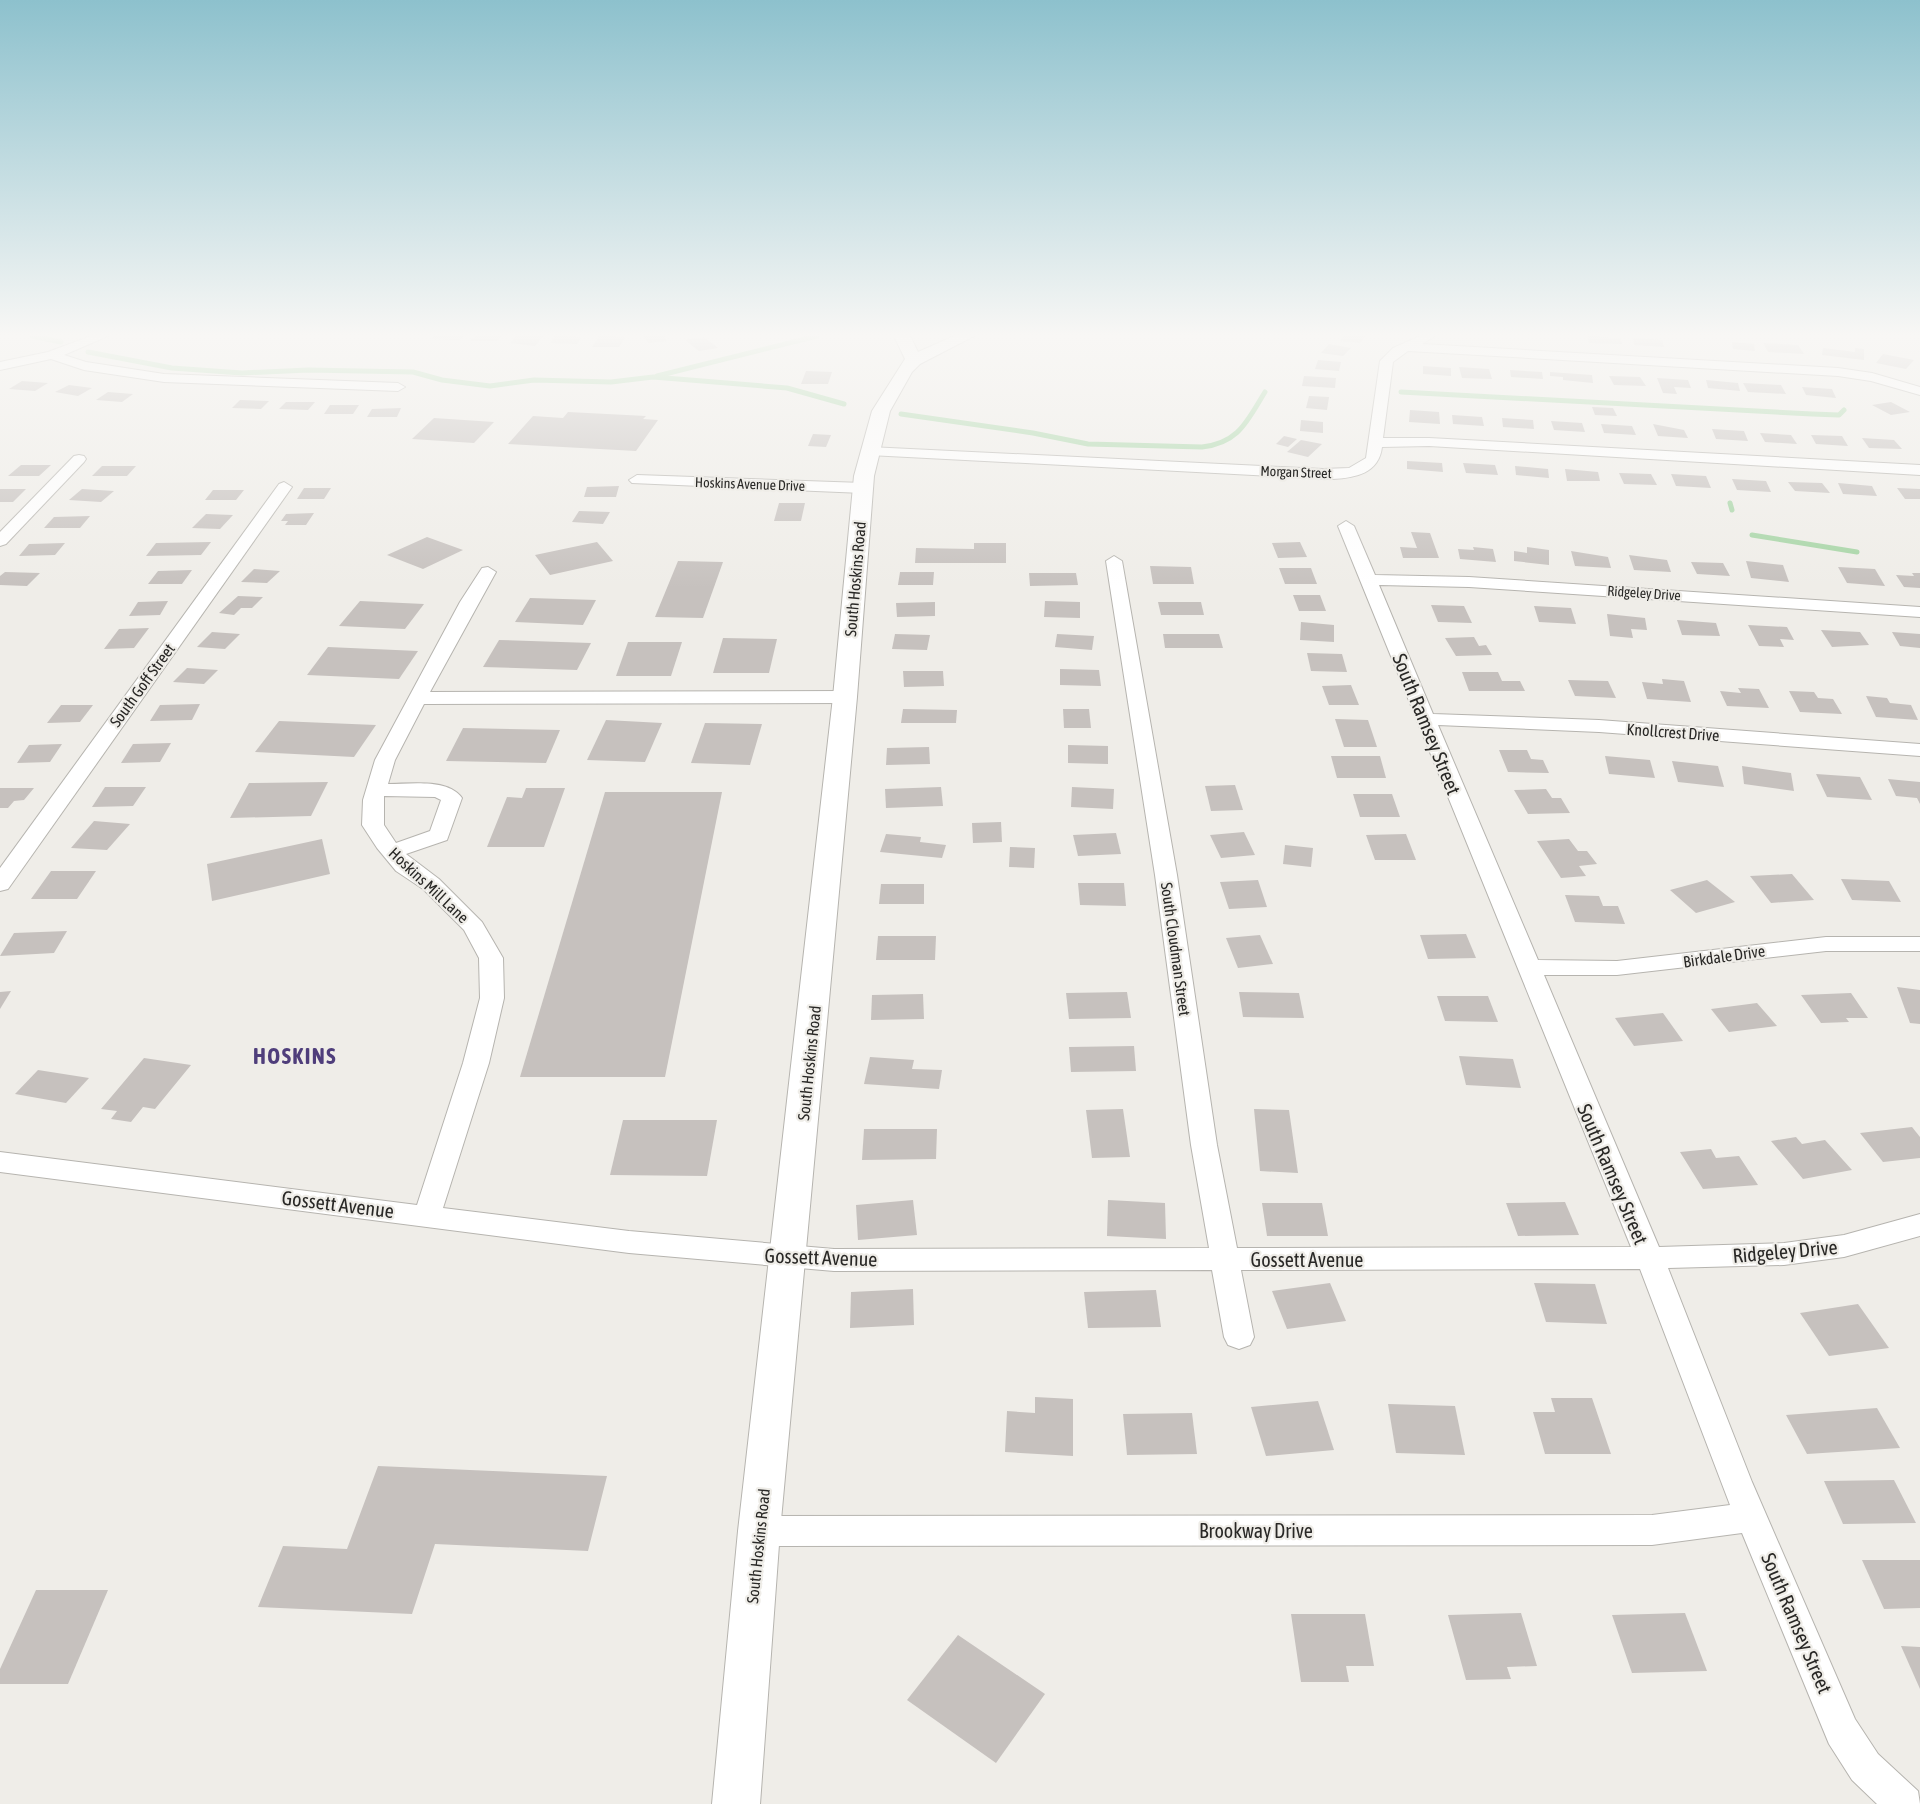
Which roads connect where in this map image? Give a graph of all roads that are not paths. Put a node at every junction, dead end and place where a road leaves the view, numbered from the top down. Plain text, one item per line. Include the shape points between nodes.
1 (878, 420) edge
2 (1378, 420) edge
3 (1375, 443) junction
4 (869, 451) junction
5 (79, 459) dead end
6 (1920, 470) edge
7 (637, 480) dead end
8 (284, 487) dead end
9 (863, 488) junction
10 (1346, 526) dead end
11 (0, 541) edge
12 (1114, 561) dead end
13 (488, 572) dead end
14 (1368, 580) junction
15 (1920, 612) edge
16 (845, 697) junction
17 (418, 698) junction
18 (1425, 719) junction
19 (1920, 750) edge
20 (376, 790) junction
21 (392, 852) junction
22 (0, 884) edge
23 (1920, 944) edge
24 (1529, 968) junction
25 (0, 1162) edge
26 (427, 1215) junction
27 (1920, 1225) edge
28 (790, 1257) junction
29 (1648, 1258) junction
30 (1226, 1260) junction
31 (1239, 1337) dead end
32 (1752, 1517) junction
33 (759, 1530) junction
34 (736, 1804) edge
35 (1905, 1804) edge

1 - 4 street, South Hoskins Road
2 - 3 street
3 - 4 street, Morgan Street via 1370,465 1334,474
3 - 6 street via 1438,442
4 - 9 street, South Hoskins Road
5 - 11 street
7 - 9 street, Hoskins Avenue Drive
8 - 22 street, South Goff Street
9 - 16 street, South Hoskins Road
10 - 14 street, South Ramsey Street
12 - 30 street, South Cloudman Street via 1166,875 1204,1145
13 - 17 street, Hoskins Mill Lane
14 - 15 street, Ridgeley Drive via 1469,582
14 - 18 street, South Ramsey Street
16 - 17 street
16 - 28 street, South Hoskins Road
17 - 20 street, Hoskins Mill Lane via 385,760
18 - 19 street, Knollcrest Drive via 1599,726
18 - 24 street, South Ramsey Street
20 - 21 street, Hoskins Mill Lane via 373,825
20 - 21 street via 439,791 452,798 439,835
21 - 26 street, Hoskins Mill Lane via 474,927 491,958 492,998
23 - 24 street, Birkdale Drive via 1826,944 1617,968
24 - 29 street, South Ramsey Street
25 - 26 street, Gossett Avenue
26 - 28 street, Gossett Avenue via 629,1242
27 - 29 street, Ridgeley Drive via 1844,1246 1784,1254
28 - 30 street, Gossett Avenue
28 - 33 street, South Hoskins Road
29 - 30 street, Gossett Avenue
29 - 32 street, South Ramsey Street
30 - 31 street, South Cloudman Street
32 - 33 street, Brookway Drive via 1652,1530
32 - 35 street, South Ramsey Street via 1851,1750
33 - 34 street, South Hoskins Road

